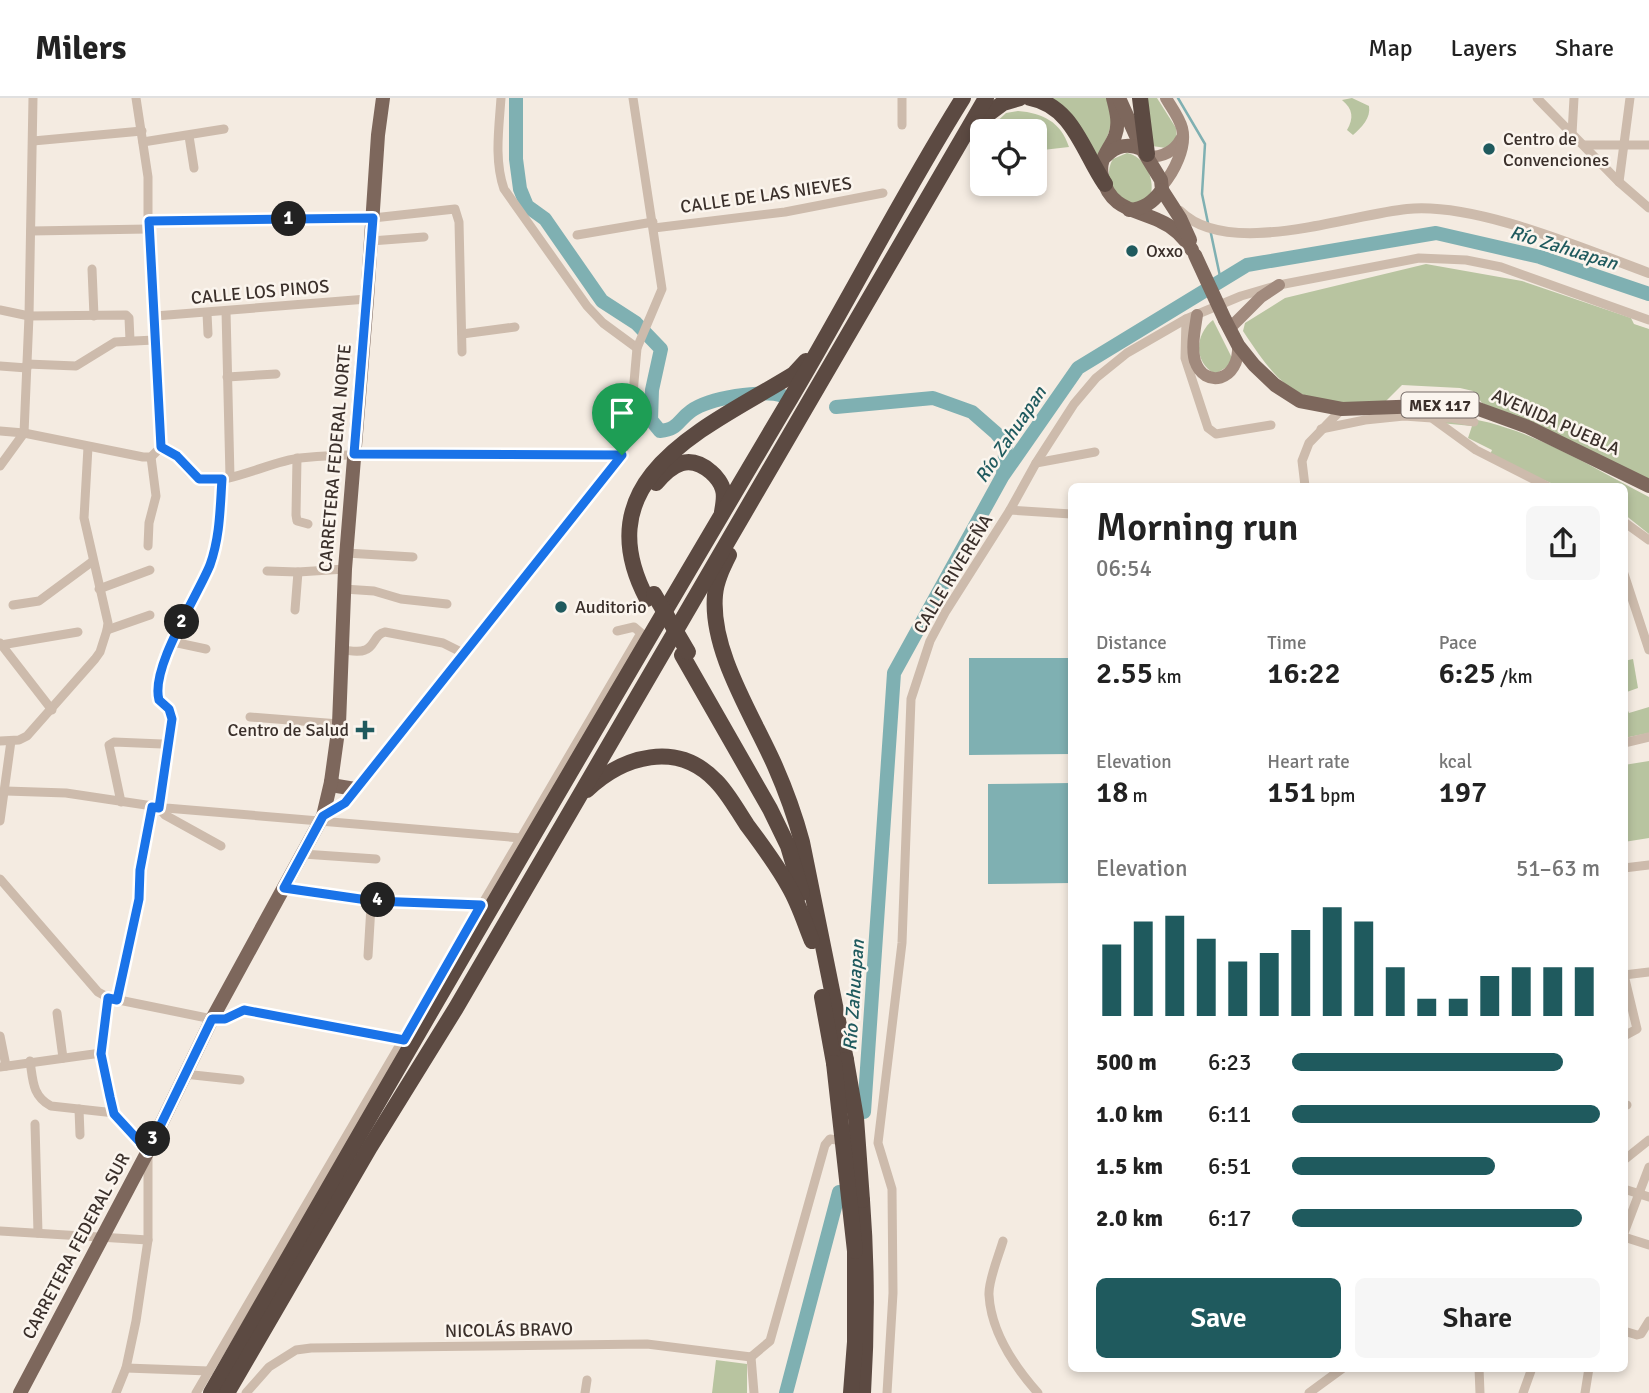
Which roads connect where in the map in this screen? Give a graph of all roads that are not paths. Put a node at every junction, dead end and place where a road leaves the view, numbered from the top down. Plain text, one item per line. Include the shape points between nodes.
1 (33, 98) edge
2 (136, 98) edge
3 (383, 98) edge
4 (501, 98) edge
5 (633, 98) edge
6 (902, 98) edge
7 (960, 98) edge
8 (986, 98) edge
9 (1020, 98) edge
10 (1030, 98) edge
11 (1113, 98) edge
12 (1119, 98) edge
13 (1140, 98) edge
14 (1166, 98) edge
15 (1537, 98) edge
16 (1574, 98) edge
17 (1630, 98) edge
18 (902, 125) dead end
19 (224, 129) dead end
20 (142, 131) junction
21 (967, 132) junction
22 (1572, 134) junction
23 (1183, 135) junction
24 (189, 136) junction
25 (33, 141) junction
26 (144, 142) junction
27 (1585, 145) junction
28 (1625, 145) junction
29 (1649, 145) edge
30 (1146, 153) junction
31 (1101, 166) junction
32 (194, 168) dead end
33 (1619, 182) junction
34 (1105, 184) junction
35 (1162, 188) junction
36 (883, 193) dead end
37 (1171, 204) junction
38 (1649, 208) edge
39 (1128, 210) junction
40 (373, 218) junction
41 (148, 225) junction
42 (654, 225) junction
43 (32, 231) junction
44 (577, 235) dead end
45 (424, 237) dead end
46 (371, 241) junction
47 (1194, 252) junction
48 (92, 269) dead end
49 (1649, 272) edge
50 (1279, 285) junction
51 (367, 299) junction
52 (0, 310) edge
53 (226, 311) junction
54 (207, 313) junction
55 (29, 316) junction
56 (94, 316) junction
57 (155, 316) junction
58 (1191, 317) junction
59 (1649, 320) edge
60 (1227, 324) junction
61 (515, 327) dead end
62 (208, 334) dead end
63 (462, 334) junction
64 (130, 340) junction
65 (154, 340) junction
66 (826, 340) junction
67 (638, 345) junction
68 (1238, 345) junction
69 (462, 352) dead end
70 (0, 366) edge
71 (27, 366) junction
72 (276, 374) dead end
73 (228, 377) junction
74 (1342, 409) junction
75 (1432, 418) junction
76 (1474, 422) dead end
77 (1271, 425) dead end
78 (1321, 429) junction
79 (0, 431) edge
80 (24, 433) junction
81 (88, 447) junction
82 (161, 447) junction
83 (1095, 452) dead end
84 (354, 454) junction
85 (622, 455) junction
86 (151, 457) junction
87 (297, 458) junction
88 (1036, 463) junction
89 (0, 466) edge
90 (226, 478) junction
91 (1305, 483) edge
92 (1541, 483) edge
93 (1649, 486) edge
94 (1010, 510) junction
95 (722, 513) junction
96 (1068, 514) edge
97 (308, 524) dead end
98 (1628, 525) edge
99 (734, 529) junction
100 (1649, 540) edge
101 (148, 546) dead end
102 (346, 553) junction
103 (414, 557) dead end
104 (93, 561) junction
105 (345, 569) junction
106 (150, 570) dead end
107 (267, 571) dead end
108 (298, 572) junction
109 (1628, 586) edge
110 (99, 589) junction
111 (344, 589) junction
112 (651, 597) junction
113 (447, 604) dead end
114 (13, 605) dead end
115 (295, 610) dead end
116 (150, 615) dead end
117 (107, 630) junction
118 (617, 631) dead end
119 (78, 632) dead end
120 (173, 642) junction
121 (1, 644) edge
122 (206, 649) dead end
123 (341, 650) junction
124 (1649, 650) edge
125 (463, 653) junction
126 (685, 654) junction
127 (52, 710) junction
128 (250, 717) dead end
129 (338, 724) junction
130 (1649, 737) edge
131 (15, 740) junction
132 (0, 741) edge
133 (1628, 742) edge
134 (162, 744) dead end
135 (331, 782) junction
136 (355, 789) junction
137 (6, 791) junction
138 (576, 799) junction
139 (121, 802) junction
140 (156, 807) junction
141 (323, 818) junction
142 (0, 821) edge
143 (521, 838) junction
144 (221, 846) dead end
145 (303, 854) junction
146 (376, 859) dead end
147 (1649, 865) edge
148 (1628, 868) edge
149 (808, 873) junction
150 (0, 879) edge
151 (284, 888) junction
152 (374, 901) junction
153 (481, 905) junction
154 (812, 942) junction
155 (368, 956) dead end
156 (1649, 972) edge
157 (1628, 975) edge
158 (1628, 992) edge
159 (113, 999) junction
160 (57, 1013) dead end
161 (212, 1019) junction
162 (1628, 1034) edge
163 (0, 1036) edge
164 (404, 1040) junction
165 (101, 1054) junction
166 (63, 1058) junction
167 (840, 1061) junction
168 (30, 1062) junction
169 (3, 1066) edge
170 (184, 1074) junction
171 (240, 1080) dead end
172 (79, 1110) junction
173 (114, 1114) junction
174 (35, 1124) dead end
175 (80, 1135) dead end
176 (1649, 1140) edge
177 (878, 1143) junction
178 (148, 1151) junction
179 (1628, 1157) edge
180 (1649, 1167) edge
181 (1644, 1196) edge
182 (1628, 1227) edge
183 (0, 1231) edge
184 (38, 1233) junction
185 (103, 1236) junction
186 (1628, 1237) edge
187 (148, 1240) junction
188 (1003, 1241) dead end
189 (1649, 1245) edge
190 (1649, 1321) edge
191 (1628, 1332) edge
192 (751, 1357) junction
193 (126, 1368) junction
194 (209, 1371) junction
195 (1338, 1372) edge
196 (1479, 1372) edge
197 (1531, 1372) edge
198 (1588, 1372) edge
199 (587, 1380) dead end
200 (20, 1393) edge
201 (116, 1393) edge
202 (195, 1393) edge
203 (211, 1393) edge
204 (227, 1393) edge
205 (246, 1393) edge
206 (585, 1393) edge
207 (754, 1393) edge
208 (852, 1393) edge
209 (863, 1393) edge
210 (887, 1393) edge
211 (1038, 1393) edge
212 (1309, 1393) edge
213 (1480, 1393) edge
214 (1523, 1393) edge
215 (1585, 1393) edge

1 - 25 street
2 - 20 street
3 - 40 main road, CARRETERA FEDERAL NORTE
4 - 67 street via 499,174 504,189 587,306 603,323
5 - 42 street
6 - 18 street
7 - 66 highway
8 - 21 highway
9 - 21 highway via 995,107
10 - 34 highway via 1053,106 1068,120
11 - 31 main road via 1117,128
12 - 30 main road, MEX 117
13 - 30 highway
14 - 23 main road
15 - 22 street
16 - 22 street
17 - 28 street
19 - 24 street
20 - 25 street
20 - 26 street
21 - 99 highway
22 - 27 street
23 - 30 main road via 1170,152 1160,156
23 - 35 main road via 1174,169
24 - 26 street
24 - 32 street
25 - 43 street
26 - 41 street
27 - 28 street
27 - 33 street
28 - 29 street
28 - 33 street
30 - 31 main road via 1128,146 1116,148
30 - 35 main road, MEX 117
31 - 34 main road, MEX 117
33 - 38 street
34 - 39 main road, MEX 117
35 - 37 main road, MEX 117
35 - 39 main road via 1150,204
36 - 42 street, CALLE DE LAS NIEVES via 785,212
37 - 47 main road, MEX 117
37 - 49 street via 1203,227 1259,234 1407,209 1450,210 1508,224
39 - 47 main road, MEX 117 via 1168,226
40 - 41 street
40 - 46 main road, CARRETERA FEDERAL NORTE
40 - 63 street via 455,209
41 - 43 street
41 - 57 street
42 - 44 street, CALLE DE LAS NIEVES
42 - 67 street via 662,289
43 - 55 street
45 - 46 street
46 - 51 main road, CARRETERA FEDERAL NORTE
47 - 60 main road, AVENIDA PUEBLA / MEX 117, bridge
48 - 56 street
50 - 58 street, CALLE RIVEREÑA
50 - 59 street, CALLE RIVEREÑA via 1419,258 1466,260 1501,267
50 - 60 main road
51 - 53 street, CALLE LOS PINOS
51 - 84 main road, CARRETERA FEDERAL NORTE
52 - 55 street
53 - 54 street, CALLE LOS PINOS
53 - 73 street
54 - 57 street, CALLE LOS PINOS
54 - 62 street
55 - 56 street
55 - 71 street
56 - 64 street via 128,316
57 - 65 street
58 - 68 main road via 1194,359 1206,374 1229,374
58 - 77 street via 1185,358 1212,432
58 - 88 street, CALLE RIVEREÑA via 1127,353 1096,378
60 - 68 main road, AVENIDA PUEBLA / MEX 117
61 - 63 street
63 - 69 street
64 - 65 street
64 - 71 street via 109,345 76,366
65 - 82 street
66 - 95 highway
66 - 112 highway via 794,374 692,434 643,484 629,537 632,564
67 - 85 street via 630,428
68 - 74 main road, AVENIDA PUEBLA / MEX 117 via 1275,385 1300,401
70 - 71 street
71 - 80 street
72 - 73 street
73 - 90 street
74 - 78 street
74 - 93 main road, AVENIDA PUEBLA / MEX 117 via 1474,407 1528,426
75 - 76 street
75 - 78 street via 1404,416
75 - 92 street via 1476,450
78 - 91 street via 1301,461
79 - 80 street
80 - 81 street
80 - 89 street
81 - 86 street
81 - 104 street via 85,518
82 - 86 street
82 - 90 street via 199,479
83 - 88 street
84 - 85 street
84 - 87 street
84 - 102 main road, CARRETERA FEDERAL NORTE
85 - 125 street
86 - 101 street via 156,496
87 - 90 street
87 - 97 street via 296,515 297,521
88 - 94 street, CALLE RIVEREÑA
90 - 120 street via 219,535 209,566
94 - 96 street
94 - 177 street, CALLE RIVEREÑA via 930,641 911,699 902,943
95 - 112 highway via 723,490 701,463 685,461 667,470 645,504 638,536
95 - 203 highway
98 - 100 street
99 - 138 highway
99 - 149 highway via 734,542 715,593 717,629 793,812
102 - 103 street
102 - 105 main road, CARRETERA FEDERAL NORTE
104 - 110 street
104 - 114 street via 39,601
105 - 108 street
105 - 111 main road, CARRETERA FEDERAL NORTE
106 - 110 street
107 - 108 street
108 - 115 street
109 - 124 street
110 - 117 street
111 - 113 street
111 - 123 main road, CARRETERA FEDERAL NORTE
112 - 126 highway
116 - 117 street
117 - 127 street via 100,652
118 - 143 street via 634,627 641,633
119 - 121 street
120 - 122 street
120 - 140 street via 158,683 159,700 172,719
121 - 127 street
123 - 125 street via 368,649 385,632 443,643
123 - 129 main road, CARRETERA FEDERAL NORTE
125 - 136 street
126 - 149 highway via 782,813
126 - 154 highway via 788,846
127 - 131 street via 27,736
128 - 129 street
129 - 135 main road, CARRETERA FEDERAL NORTE
130 - 133 street
131 - 132 street
131 - 137 street
134 - 139 street via 109,745
135 - 136 main road
135 - 141 main road, CARRETERA FEDERAL NORTE
136 - 141 street via 345,803
137 - 139 street via 66,793
137 - 142 street
138 - 154 highway via 597,780 646,757 673,758 697,766 716,780 777,867
138 - 204 highway
139 - 140 street
140 - 141 street
140 - 144 street
140 - 159 street via 140,870 139,899
141 - 143 street
141 - 145 main road, CARRETERA FEDERAL SUR
143 - 153 street
145 - 146 street
145 - 151 main road, CARRETERA FEDERAL SUR
147 - 148 street
149 - 167 highway
150 - 159 street via 98,992
151 - 152 street
151 - 161 main road, CARRETERA FEDERAL SUR
152 - 153 street
152 - 155 street
153 - 164 street
154 - 167 highway
156 - 157 street
158 - 162 street via 1637,1029
159 - 161 street
159 - 165 street
160 - 166 street
161 - 164 street via 225,1019 244,1010
161 - 170 main road, CARRETERA FEDERAL SUR
163 - 169 street
164 - 194 street
165 - 166 street
165 - 173 street
166 - 168 street
167 - 208 highway, bridge via 855,1251
167 - 209 highway, bridge via 856,1118 862,1200 866,1270
168 - 169 street
168 - 172 street via 35,1092 42,1101
170 - 171 street
170 - 178 main road, CARRETERA FEDERAL SUR
172 - 173 street
172 - 175 street
173 - 178 street
174 - 184 street
176 - 179 street
177 - 192 street via 870,1149 834,1138 825,1145 770,1341
177 - 210 street via 892,1189 893,1293
178 - 185 main road, CARRETERA FEDERAL SUR
178 - 187 street
180 - 181 street
181 - 182 street
183 - 184 street
184 - 185 street
185 - 187 street
185 - 200 main road, CARRETERA FEDERAL SUR
186 - 189 street
187 - 193 street
188 - 211 street via 989,1294 999,1335 1015,1367
190 - 191 street via 1641,1334
192 - 205 street, NICOLÁS BRAVO via 647,1344 312,1348 296,1350 269,1367
192 - 207 street
193 - 194 street
193 - 201 street
194 - 202 street
195 - 212 street
196 - 213 street
197 - 214 street
198 - 215 street
199 - 206 street

